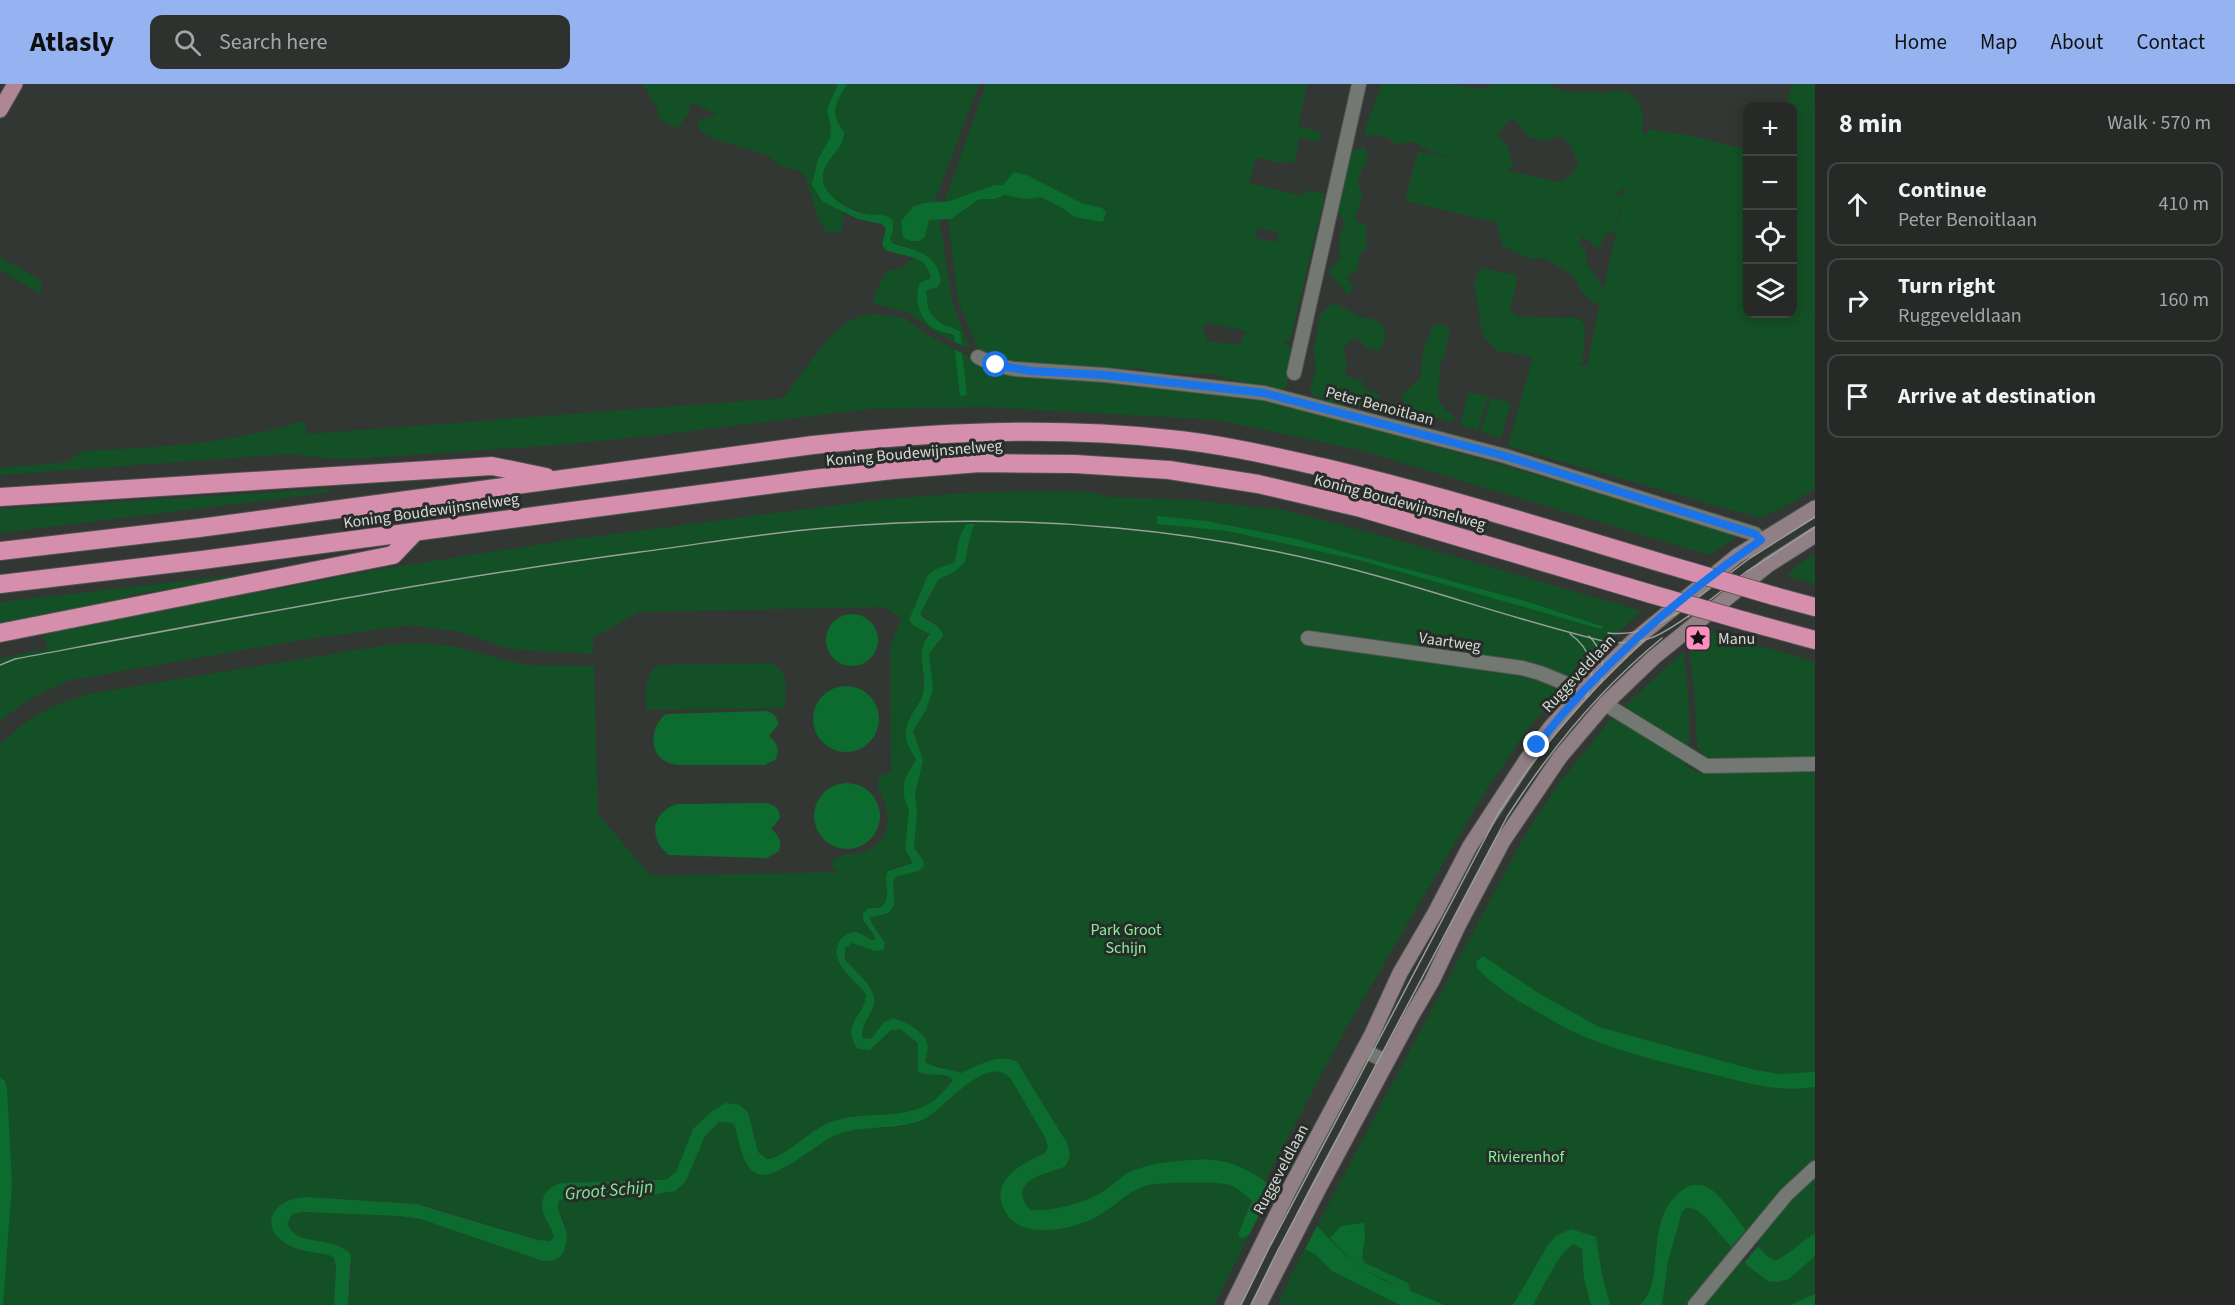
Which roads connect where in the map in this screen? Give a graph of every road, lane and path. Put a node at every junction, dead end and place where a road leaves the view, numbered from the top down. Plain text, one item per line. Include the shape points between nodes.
1 (15, 84) edge
2 (1359, 84) edge
3 (2, 101) edge
4 (978, 357) dead end
5 (1294, 373) dead end
6 (559, 480) junction
7 (0, 497) edge
8 (1815, 508) edge
9 (415, 532) junction
10 (1815, 535) edge
11 (1761, 540) junction
12 (0, 551) edge
13 (0, 584) edge
14 (1815, 607) edge
15 (0, 633) edge
16 (1308, 638) dead end
17 (1815, 640) edge
18 (1584, 691) junction
19 (1609, 707) junction
20 (1815, 764) edge
21 (1364, 1050) junction
22 (1387, 1062) junction
23 (1815, 1168) edge
24 (1232, 1305) edge
25 (1259, 1305) edge
26 (1695, 1305) edge

1 - 3 main road
2 - 5 street
4 - 11 street, Peter Benoitlaan via 1014,369 1264,393 1505,456 1732,526
6 - 7 highway via 492,466
6 - 12 highway, Koning Boudewijnsnelweg
6 - 14 highway, Koning Boudewijnsnelweg, bridge via 893,436 1073,431 1150,437 1268,455 1366,477
8 - 11 street, Ruggeveldlaan
9 - 13 highway, Koning Boudewijnsnelweg
9 - 15 highway via 393,555
9 - 17 highway, Koning Boudewijnsnelweg, bridge via 893,470 979,463 1169,470 1258,484 1361,508
10 - 19 street via 1768,566 1677,638
11 - 18 street, Ruggeveldlaan via 1646,630
16 - 18 street, Vaartweg via 1522,668
18 - 21 street, Ruggeveldlaan via 1550,728 1505,789 1470,846 1394,983
19 - 20 street via 1706,766
19 - 22 street via 1560,757 1503,841
21 - 22 street
21 - 24 street, Ruggeveldlaan
22 - 25 street
23 - 26 street via 1786,1196

